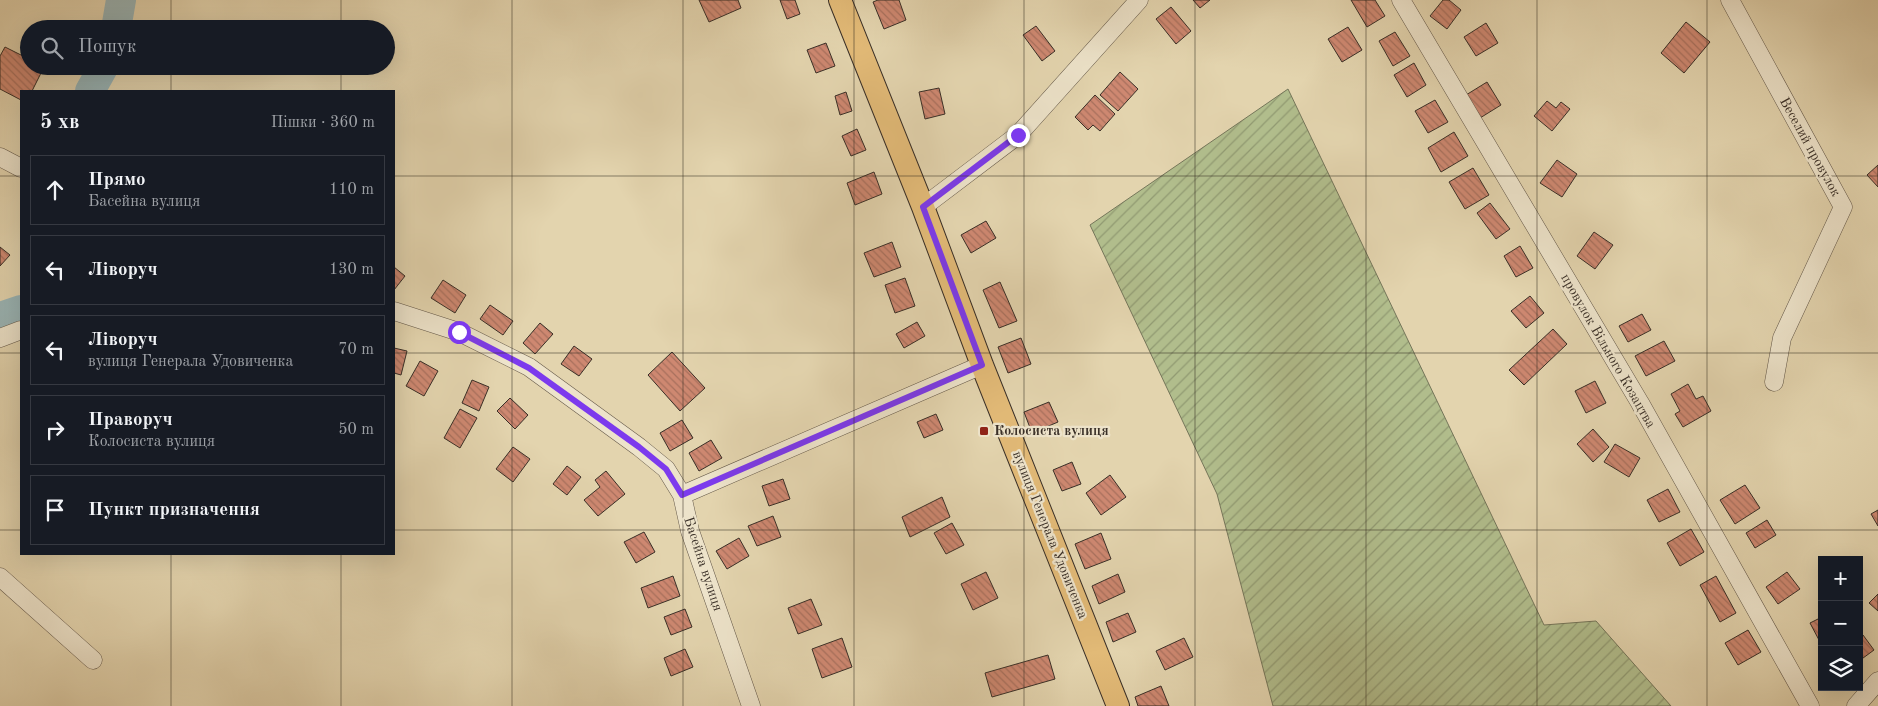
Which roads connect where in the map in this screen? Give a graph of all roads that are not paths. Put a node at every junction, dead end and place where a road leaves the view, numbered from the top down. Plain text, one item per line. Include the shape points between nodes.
1 (840, 0) edge
2 (1139, 0) edge
3 (1400, 0) edge
4 (1730, 0) edge
5 (0, 157) edge
6 (19, 167) edge
7 (923, 207) junction
8 (395, 311) edge
9 (20, 330) edge
10 (0, 338) edge
11 (982, 365) junction
12 (1774, 382) dead end
13 (682, 495) junction
14 (0, 577) edge
15 (93, 660) dead end
16 (1878, 680) edge
17 (751, 706) edge
18 (1118, 706) edge
19 (1810, 706) edge
20 (1856, 706) edge

1 - 7 main road, вулиця Генерала Удовиченка
2 - 7 street via 1018,135
3 - 19 street, провулок Вільного Козацтва via 1640,403
4 - 12 street, Веселий провулок via 1843,207 1782,338
5 - 6 street
7 - 11 main road, вулиця Генерала Удовиченка
8 - 13 street, Басейна вулиця via 459,332 529,368 666,469
9 - 10 street
11 - 13 street
11 - 18 main road, вулиця Генерала Удовиченка
13 - 17 street, Басейна вулиця via 690,531
14 - 15 street
16 - 20 street

